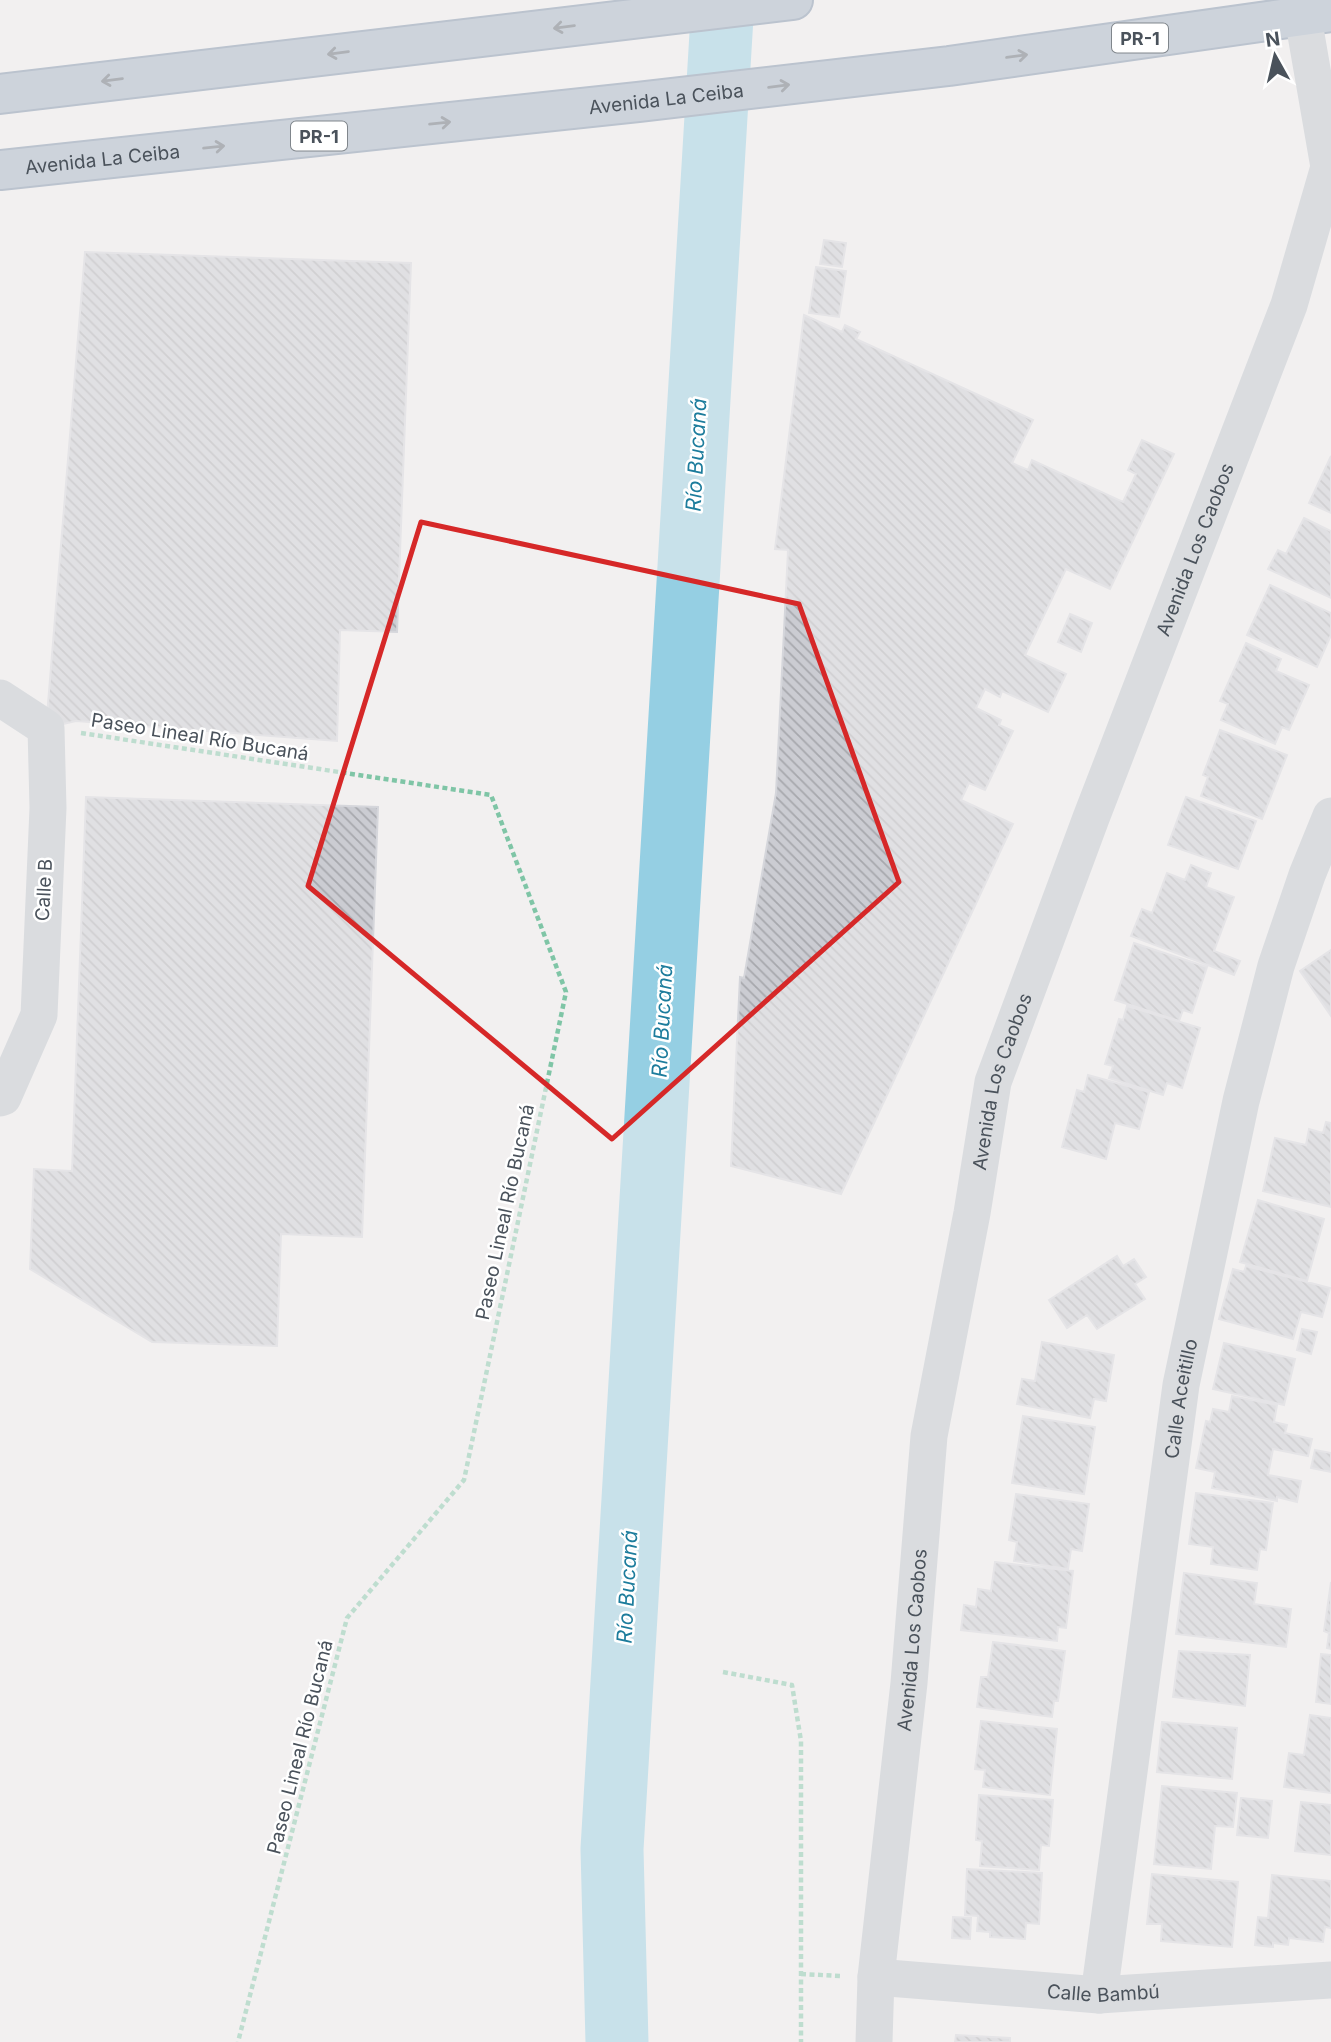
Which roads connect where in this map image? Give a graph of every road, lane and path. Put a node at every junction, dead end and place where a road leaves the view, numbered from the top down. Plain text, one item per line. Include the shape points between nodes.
1 (793, 0) edge
2 (1311, 9) edge
3 (0, 94) edge
4 (1330, 167) edge
5 (0, 170) edge
6 (0, 698) edge
7 (46, 728) junction
8 (1331, 816) edge
9 (1319, 880) edge
10 (0, 1098) edge
11 (723, 1672) dead end
12 (876, 1977) junction
13 (1331, 1980) edge
14 (1099, 1994) junction
15 (238, 2042) edge
16 (801, 2042) edge
17 (874, 2042) edge

1 -> 3 highway
2 - 4 street
5 -> 2 highway, Avenida La Ceiba / PR-1 via 949,66
4 - 12 street, Avenida Los Caobos via 1289,304 993,1082 929,1436 909,1683
6 - 7 street
7 - 10 street, Calle B via 48,808 38,1015
7 - 15 path, Paseo Lineal Río Bucaná via 491,795 566,992 464,1480 347,1618
8 - 9 street, Calle Aceitillo
9 - 14 street, Calle Aceitillo via 1276,966 1241,1101 1181,1385
11 - 16 path via 792,1685 801,1741
12 - 14 street, Calle Bambú
12 - 17 street, Avenida Los Caobos
13 - 14 street, Calle Bambú

